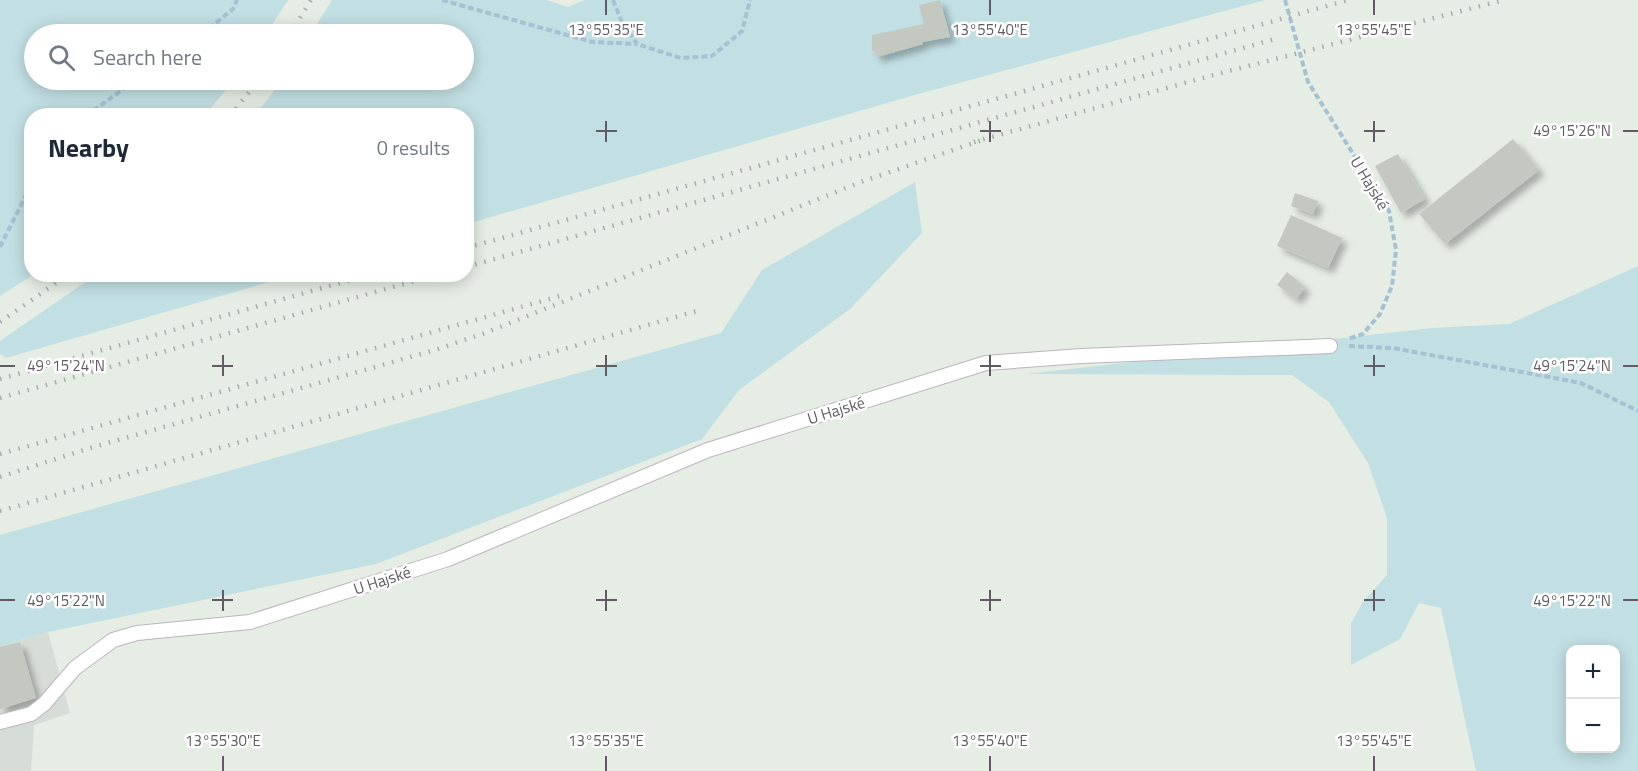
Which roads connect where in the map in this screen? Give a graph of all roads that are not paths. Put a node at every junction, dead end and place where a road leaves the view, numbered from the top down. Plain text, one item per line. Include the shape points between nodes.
1 (1330, 346) road end
2 (0, 722) edge

1 - 2 lane, U Hajské via 986,363 708,450 448,559 261,619 137,633 113,640 75,668 51,699 31,714

